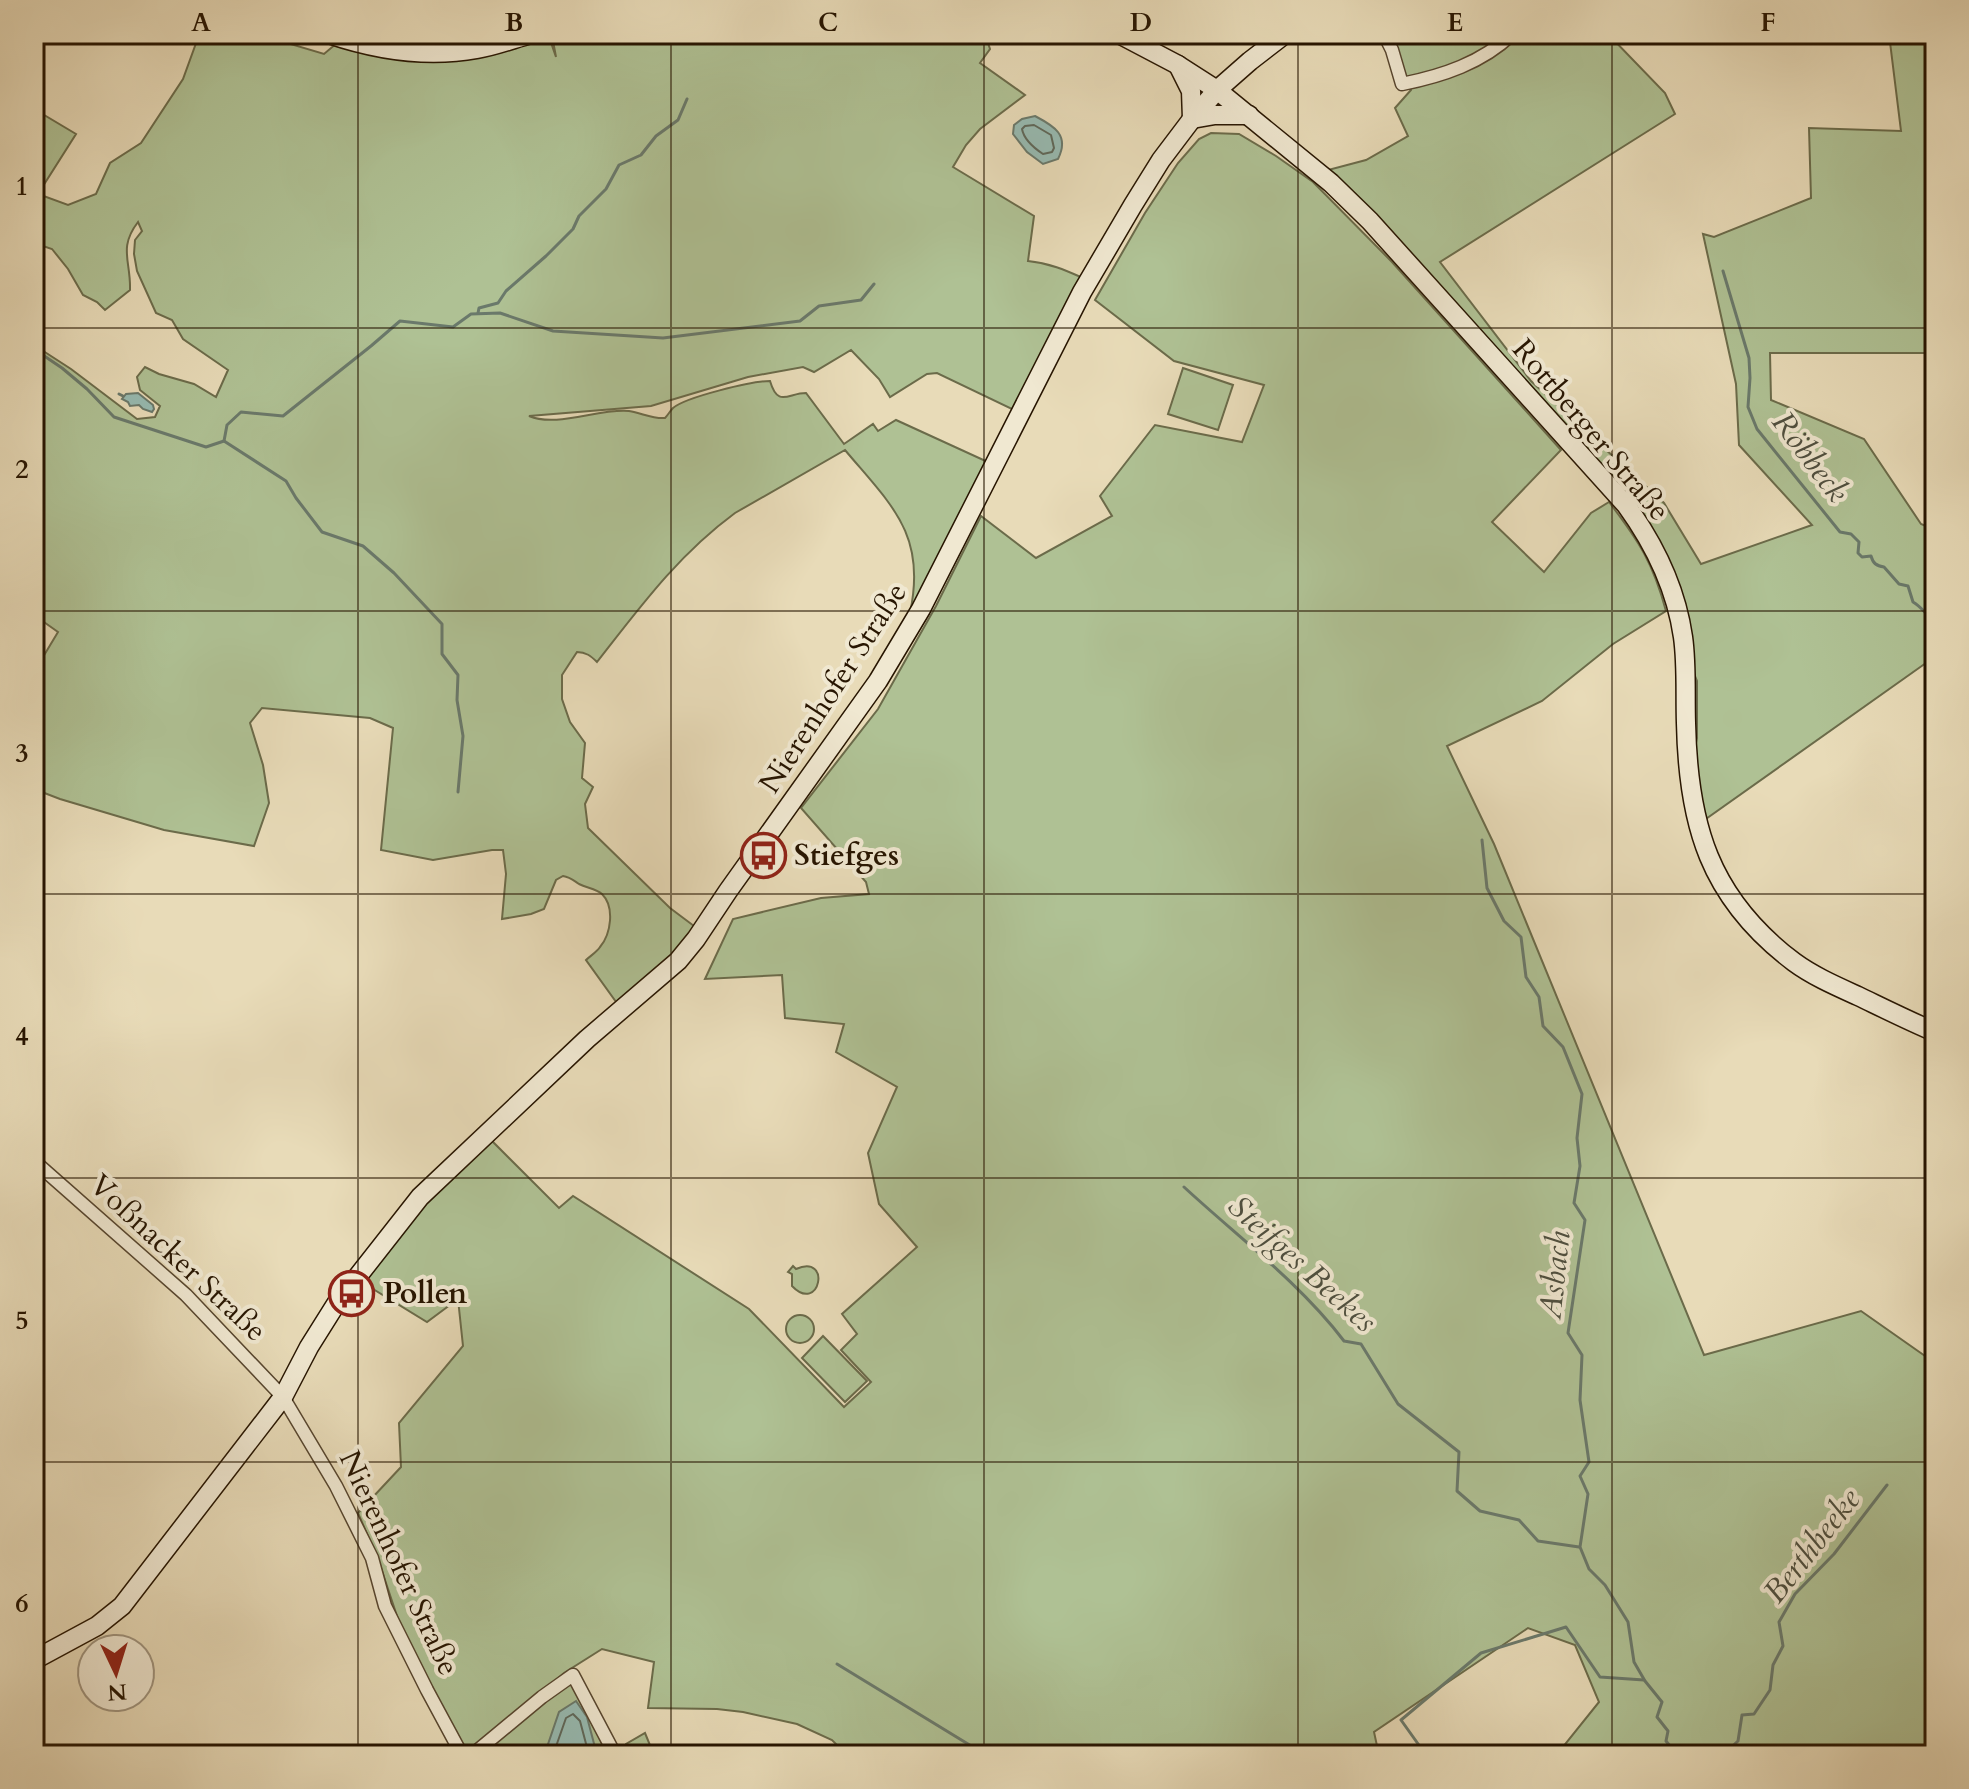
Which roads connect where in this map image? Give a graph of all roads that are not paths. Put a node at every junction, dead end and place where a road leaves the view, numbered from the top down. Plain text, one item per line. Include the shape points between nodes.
1 (329, 34) edge
2 (531, 34) edge
3 (1119, 34) edge
4 (1285, 34) edge
5 (1384, 34) edge
6 (1512, 34) edge
7 (473, 42) edge
8 (1250, 61) junction
9 (1178, 65) junction
10 (1217, 90) junction
11 (1249, 115) junction
12 (1192, 119) junction
13 (1935, 1032) edge
14 (34, 1161) edge
15 (283, 1397) junction
16 (34, 1660) edge
17 (462, 1755) edge
18 (472, 1755) edge
19 (613, 1755) edge

1 - 7 street via 428,53
2 - 7 street
3 - 9 street, Rottberger Straße
4 - 8 street, Nierenhofer Straße
5 - 6 street via 1402,84 1475,62
8 - 10 street, Nierenhofer Straße
8 - 11 street via 1242,86
9 - 10 street, Rottberger Straße
9 - 12 street via 1191,91
10 - 11 street, Rottberger Straße
10 - 12 street, Nierenhofer Straße
11 - 12 street
11 - 13 street, Rottberger Straße via 1370,221 1638,522 1664,569 1677,608 1689,777 1699,833 1720,882 1743,914 1795,963
12 - 15 street, Nierenhofer Straße via 1161,160 1082,292 921,609 878,681 696,939 420,1197 336,1304
14 - 15 street, Voßnacker Straße via 186,1295
15 - 16 street, Nierenhofer Straße via 122,1606
15 - 17 street, Nierenhofer Straße via 360,1534 385,1606
18 - 19 street via 573,1675

